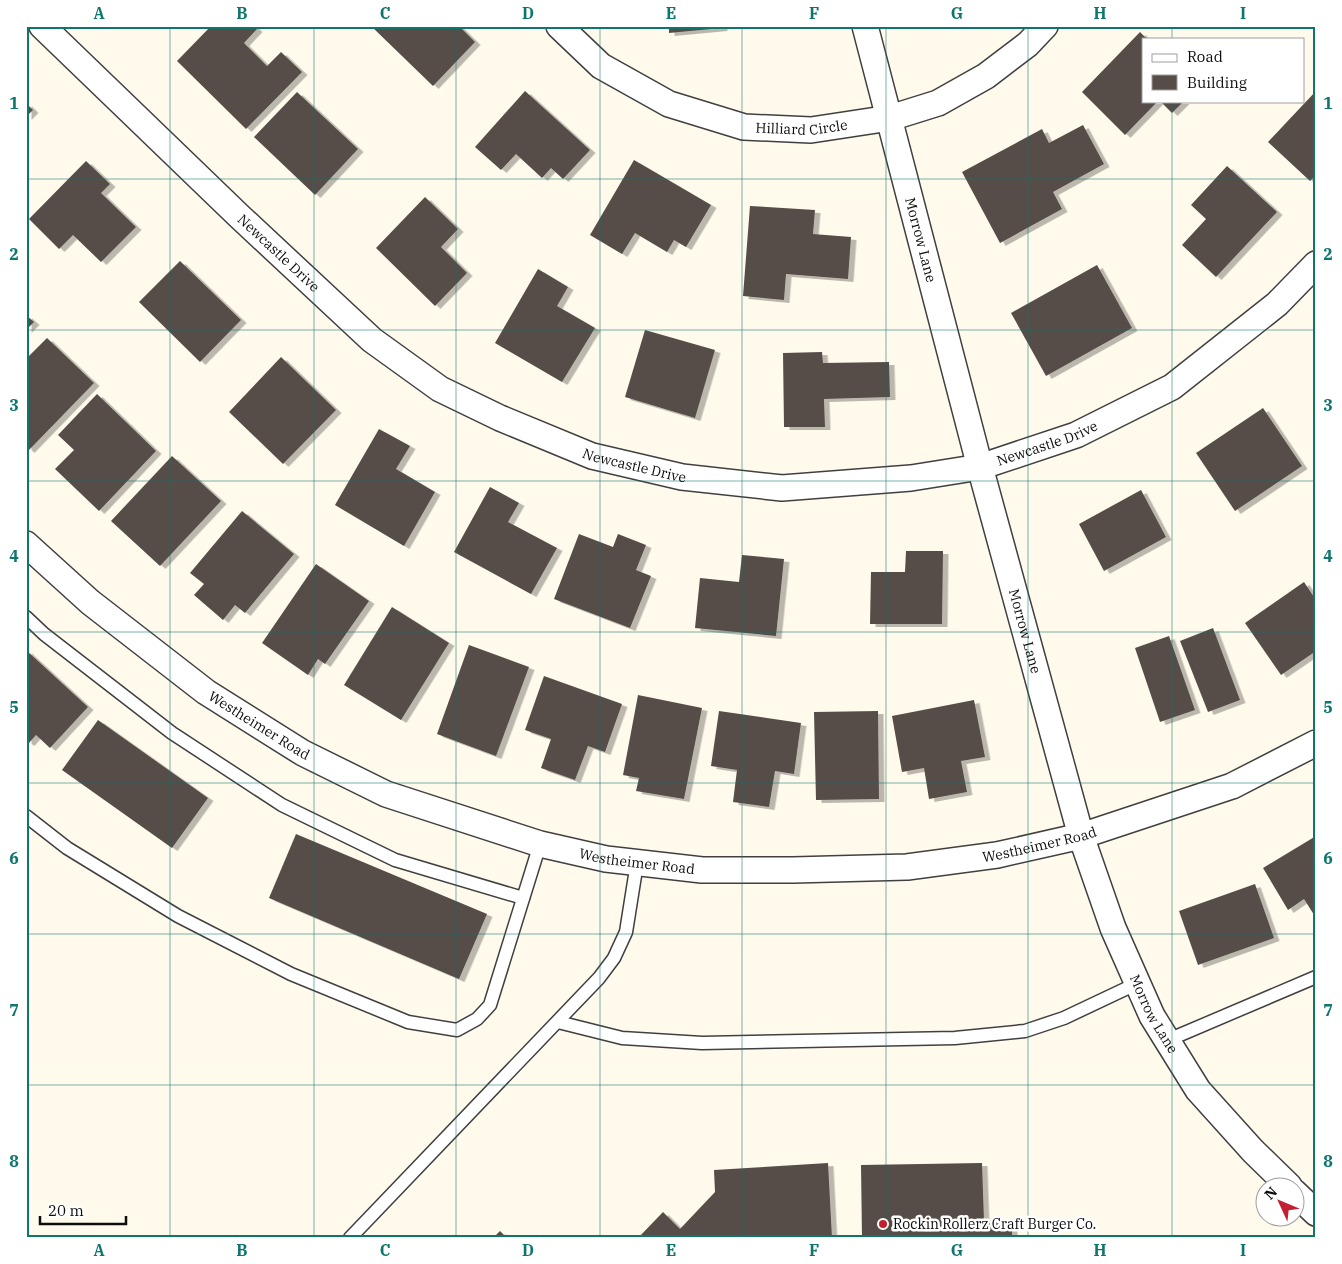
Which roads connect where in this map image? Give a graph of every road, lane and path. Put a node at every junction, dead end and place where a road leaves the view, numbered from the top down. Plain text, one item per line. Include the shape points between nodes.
1 (42, 26) edge
2 (559, 26) edge
3 (865, 26) edge
4 (1046, 26) edge
5 (890, 118) junction
6 (1316, 264) edge
7 (980, 467) junction
8 (26, 544) edge
9 (26, 617) edge
10 (1316, 743) edge
11 (26, 816) edge
12 (1081, 836) junction
13 (540, 844) junction
14 (637, 863) junction
15 (523, 898) junction
16 (1316, 977) edge
17 (1138, 983) junction
18 (558, 1022) junction
19 (1168, 1040) junction
20 (1279, 1176) edge
21 (1304, 1202) edge
22 (1316, 1213) edge
23 (350, 1238) edge

1 - 7 street, Newcastle Drive via 372,340 440,389 500,418 592,456 682,477 782,488 911,478
2 - 5 street, Hilliard Circle via 601,66 669,104 744,127 811,130
3 - 5 street, Morrow Lane
4 - 5 street, Hilliard Circle via 986,76 938,103
5 - 7 street, Morrow Lane
6 - 7 street, Newcastle Drive via 1277,304 1172,387 1076,435
7 - 12 street, Morrow Lane
8 - 13 street, Westheimer Road via 90,602 206,692 303,753 386,794
9 - 15 lane via 172,733 282,804 395,860
10 - 12 street, Westheimer Road via 1232,786
11 - 15 lane via 67,848 178,916 291,974 408,1022 457,1030 477,1019 490,1005
12 - 14 street, Westheimer Road via 997,855 907,867 702,870
12 - 17 street, Morrow Lane via 1113,928
13 - 14 street, Westheimer Road
13 - 15 lane
14 - 18 lane via 626,932 614,958
16 - 19 lane
17 - 18 lane via 1064,1018 1025,1032 955,1038 702,1043 622,1038
17 - 19 street, Morrow Lane via 1152,1016
18 - 23 lane
19 - 20 street, Morrow Lane via 1198,1090
21 - 22 street

